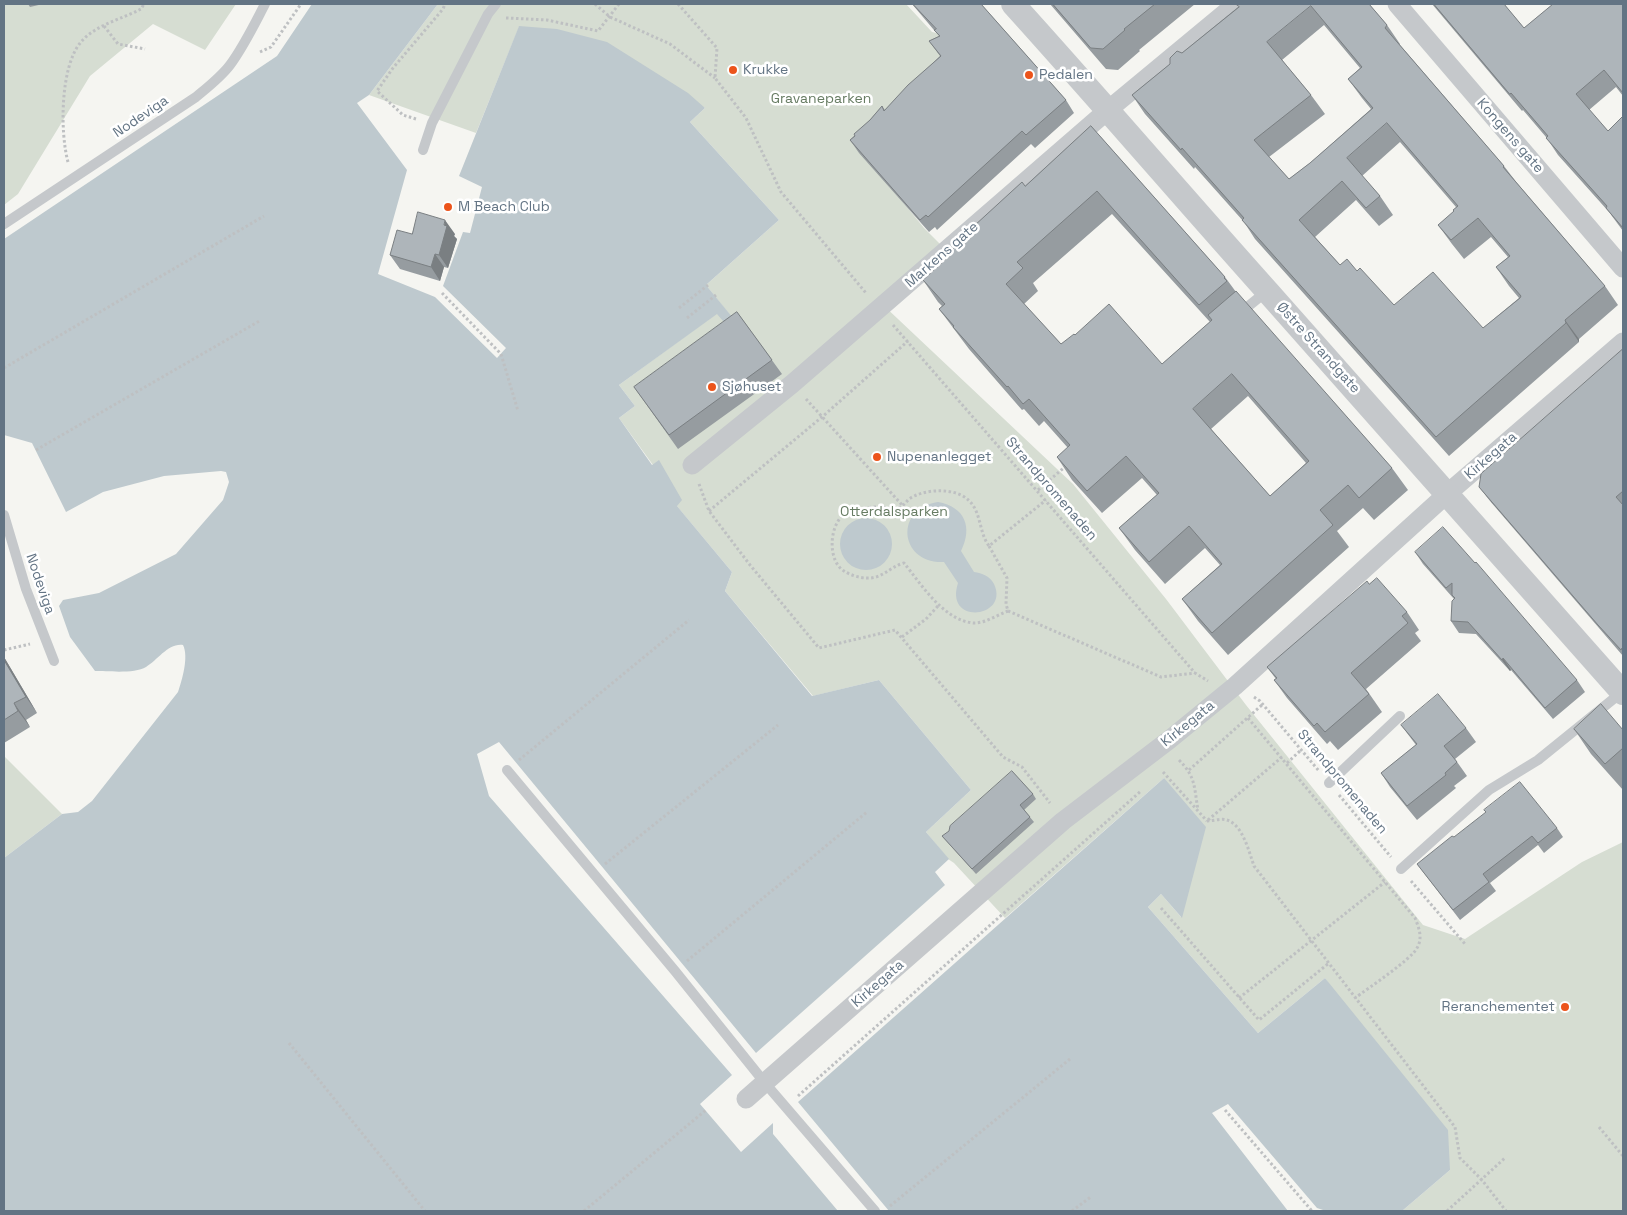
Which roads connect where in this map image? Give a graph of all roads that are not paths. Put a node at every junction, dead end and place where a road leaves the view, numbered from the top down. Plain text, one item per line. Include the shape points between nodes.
1 (265, 4) edge
2 (496, 4) edge
3 (1013, 4) edge
4 (1236, 4) edge
5 (1397, 4) edge
6 (1108, 110) junction
7 (422, 150) dead end
8 (4, 224) edge
9 (1623, 268) edge
10 (1266, 291) junction
11 (1231, 322) edge
12 (1623, 342) edge
13 (692, 465) road end
14 (1448, 493) junction
15 (4, 515) edge
16 (54, 661) dead end
17 (1623, 692) edge
18 (1400, 716) dead end
19 (507, 770) road end
20 (1328, 783) road end
21 (1401, 869) road end
22 (765, 1083) junction
23 (746, 1099) dead end
24 (875, 1211) edge

1 - 8 lane, Nodeviga via 230,65 196,97
2 - 7 lane via 432,124
3 - 6 street, Østre Strandgate
4 - 6 street, Markens gate
5 - 9 street, Kongens gate
6 - 10 street, Østre Strandgate
6 - 13 street, Markens gate via 880,309
10 - 11 lane
10 - 14 street, Østre Strandgate
12 - 14 street, Kirkegata
14 - 17 street, Østre Strandgate
14 - 22 street, Kirkegata via 1235,686 1063,821
15 - 16 lane, Nodeviga via 26,589
17 - 21 lane via 1538,760 1489,790
18 - 20 lane
19 - 22 lane
22 - 23 street, Kirkegata
22 - 24 lane

